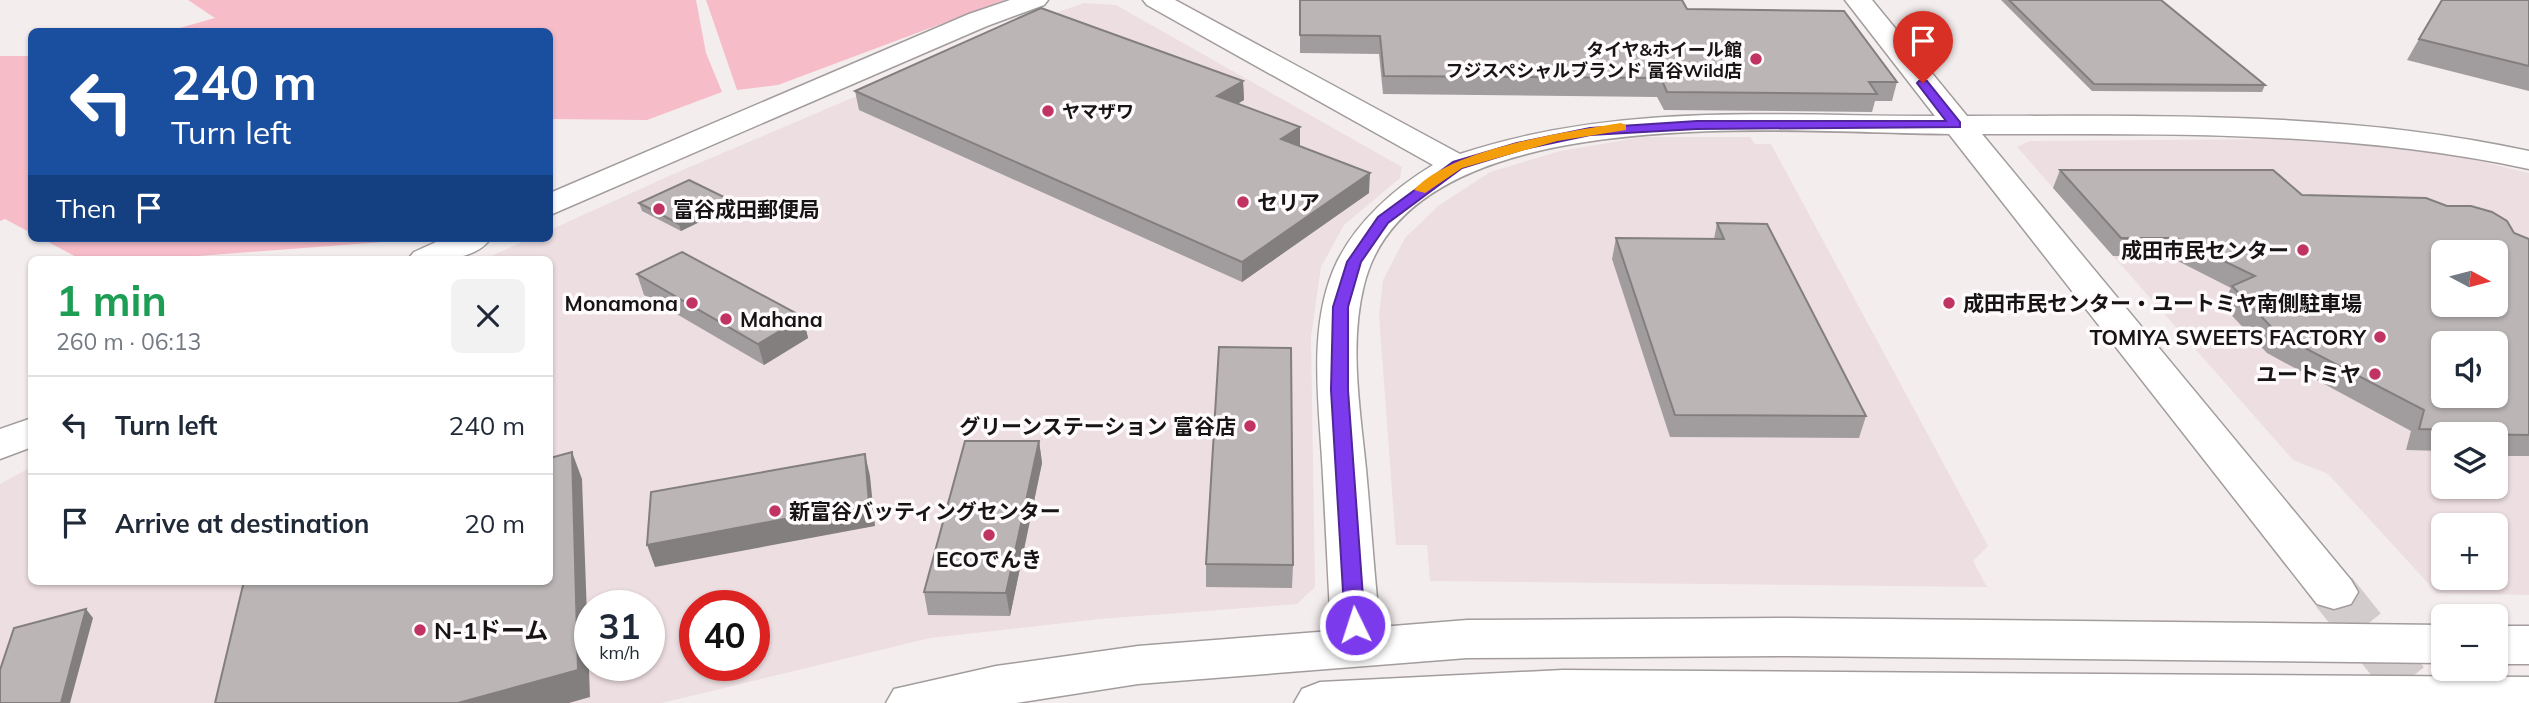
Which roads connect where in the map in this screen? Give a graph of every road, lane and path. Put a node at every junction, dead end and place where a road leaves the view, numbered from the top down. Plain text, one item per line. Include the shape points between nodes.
1 (1035, 0) edge
2 (1156, 0) edge
3 (1858, 0) edge
4 (1955, 125) junction
5 (2529, 160) edge
6 (1457, 165) junction
7 (553, 204) edge
8 (465, 242) edge
9 (433, 256) edge
10 (28, 433) edge
11 (0, 445) edge
12 (2334, 592) tunnel mouth
13 (2431, 644) edge
14 (2508, 645) edge
15 (2529, 645) edge
16 (1357, 646) junction
17 (2529, 697) edge
18 (912, 703) edge
19 (1321, 703) edge

1 - 7 street via 966,25
2 - 6 street
3 - 4 street
4 - 5 street via 2319,129 2435,141
4 - 6 street via 1622,127 1556,137
4 - 12 street
6 - 16 street via 1382,220 1354,262 1341,307 1339,390
8 - 9 street
10 - 11 street
13 - 16 street via 1763,638 1467,639
14 - 15 street
16 - 18 street via 1139,665
17 - 19 street via 1577,690

